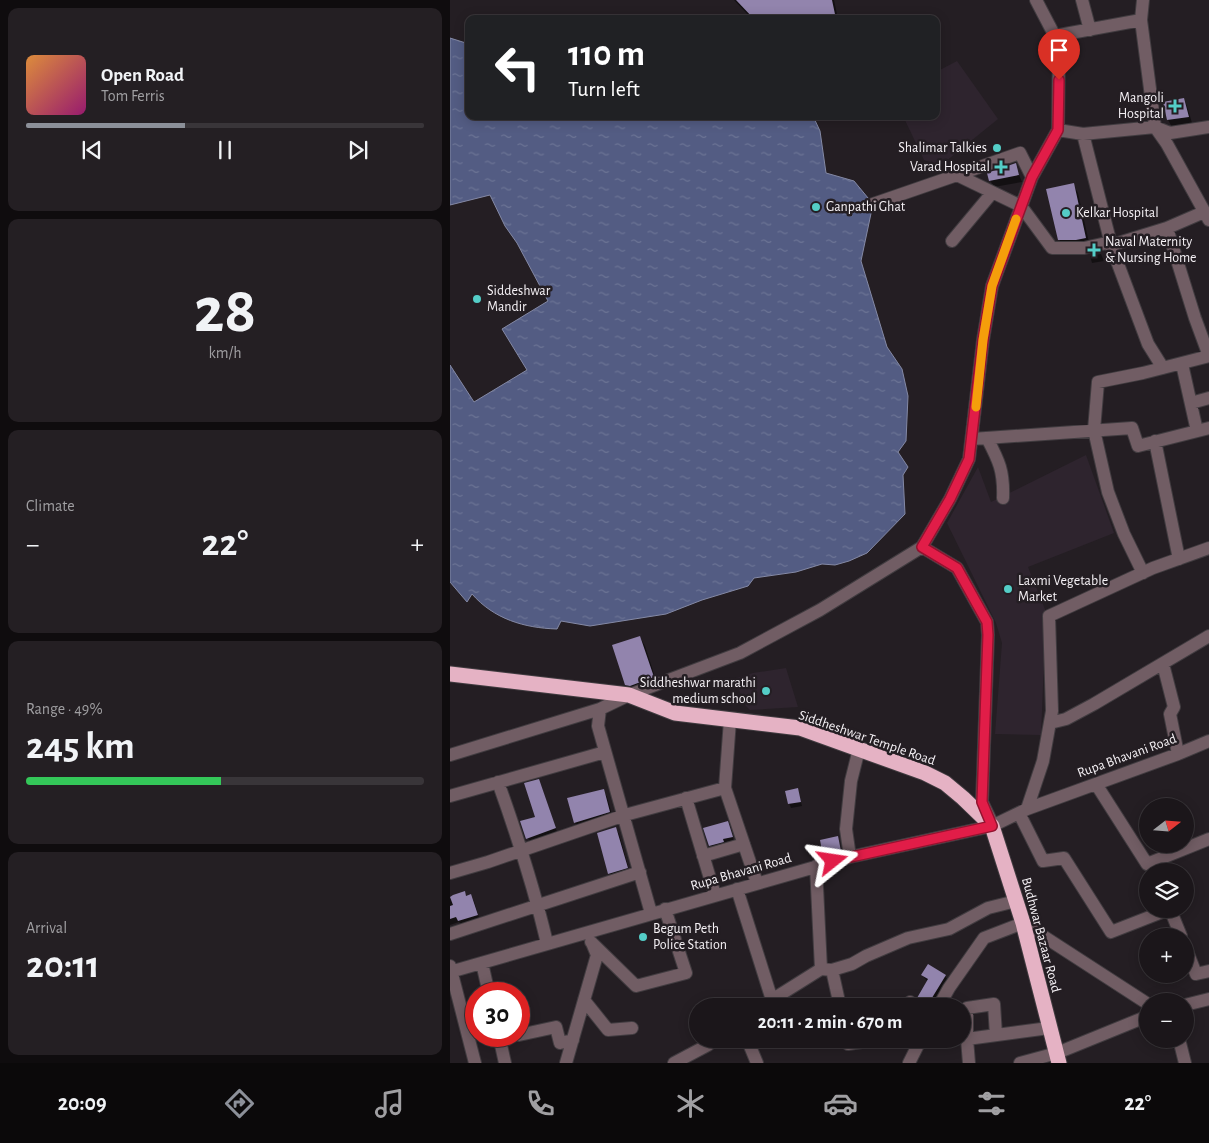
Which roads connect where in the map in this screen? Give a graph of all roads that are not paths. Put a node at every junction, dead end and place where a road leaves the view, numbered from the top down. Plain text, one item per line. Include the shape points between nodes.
1 (1036, 0) edge
2 (1082, 0) edge
3 (1146, 1) edge
4 (1141, 20) junction
5 (1090, 30) junction
6 (1054, 36) junction
7 (1155, 127) junction
8 (1209, 127) edge
9 (1058, 130) junction
10 (1084, 134) junction
11 (957, 175) junction
12 (1032, 177) junction
13 (992, 193) junction
14 (873, 204) dead end
15 (1022, 206) junction
16 (1207, 216) edge
17 (1167, 228) junction
18 (952, 241) dead end
19 (1112, 244) junction
20 (1209, 356) edge
21 (1182, 364) junction
22 (1163, 368) junction
23 (1209, 398) edge
24 (1190, 403) junction
25 (1203, 429) edge
26 (1094, 430) junction
27 (987, 438) junction
28 (972, 439) junction
29 (1155, 441) junction
30 (1004, 498) dead end
31 (922, 547) junction
32 (1209, 548) edge
33 (1179, 559) junction
34 (1143, 573) junction
35 (1209, 636) edge
36 (1163, 664) junction
37 (450, 674) edge
38 (629, 695) junction
39 (600, 709) junction
40 (730, 720) junction
41 (1050, 723) junction
42 (1209, 741) edge
43 (859, 750) junction
44 (605, 752) junction
45 (1178, 754) junction
46 (450, 755) edge
47 (498, 782) junction
48 (1096, 784) junction
49 (725, 788) junction
50 (450, 796) edge
51 (686, 798) junction
52 (1023, 811) junction
53 (625, 815) junction
54 (992, 826) junction
55 (1209, 839) edge
56 (744, 844) junction
57 (522, 851) junction
58 (703, 856) junction
59 (850, 857) junction
60 (1146, 863) edge
61 (1163, 863) edge
62 (816, 866) junction
63 (640, 872) junction
64 (450, 873) edge
65 (757, 883) junction
66 (737, 889) junction
67 (714, 895) junction
68 (1016, 901) junction
69 (538, 905) junction
70 (665, 909) junction
71 (651, 913) junction
72 (1147, 918) edge
73 (1023, 922) junction
74 (450, 934) edge
75 (590, 936) junction
76 (547, 943) junction
77 (482, 962) junction
78 (1194, 969) edge
79 (451, 970) edge
80 (826, 970) junction
81 (1209, 971) edge
82 (486, 982) edge
83 (766, 998) edge
84 (776, 998) edge
85 (837, 998) edge
86 (943, 998) edge
87 (1139, 998) edge
88 (1209, 999) edge
89 (584, 1000) junction
90 (1194, 1003) edge
91 (971, 1008) edge
92 (1139, 1020) edge
93 (632, 1028) dead end
94 (1049, 1028) junction
95 (530, 1033) edge
96 (996, 1035) junction
97 (971, 1038) edge
98 (573, 1040) junction
99 (504, 1047) edge
100 (702, 1048) edge
101 (751, 1048) edge
102 (916, 1048) edge
103 (968, 1048) edge
104 (1181, 1048) edge
105 (1058, 1058) edge
106 (475, 1063) edge
107 (505, 1063) edge
108 (566, 1063) edge
109 (674, 1063) edge
110 (757, 1063) edge
111 (909, 1063) edge
112 (969, 1063) edge
113 (1020, 1063) edge
114 (1185, 1063) edge

1 - 6 street
2 - 5 street
3 - 4 street
4 - 5 street
4 - 7 street
5 - 6 street
6 - 9 street via 1059,44
7 - 8 street via 1170,133
7 - 10 street
7 - 16 street
9 - 10 street
9 - 12 street
10 - 19 street
11 - 12 street via 1020,153
11 - 13 street
11 - 14 street
12 - 15 street
13 - 15 street
13 - 18 street
15 - 19 street via 1052,248
15 - 28 street via 992,286
16 - 17 street
17 - 19 street
17 - 20 street
19 - 22 street via 1148,344
20 - 21 street
21 - 22 street
21 - 24 street
22 - 26 street via 1098,382
23 - 24 street
24 - 25 street
25 - 29 street
26 - 27 street
26 - 29 street via 1132,428 1138,446
26 - 34 street via 1108,492
27 - 28 street
27 - 30 street via 1001,465
28 - 31 street via 969,459
29 - 33 street
31 - 38 street via 820,610 740,653
31 - 54 street via 957,568 987,622 982,802
32 - 33 street
33 - 34 street
34 - 41 street via 1049,616
35 - 36 street
36 - 41 street via 1066,719
36 - 45 street via 1174,707 1170,714
37 - 38 highway, Siddheshwar Temple Road
38 - 39 street
38 - 40 highway, Siddheshwar Temple Road via 675,713
39 - 44 street via 598,726
39 - 46 street
40 - 43 highway, Siddheshwar Temple Road via 800,728
40 - 49 street
41 - 52 street via 1044,761
42 - 45 street, Rupa Bhavani Road
43 - 54 highway, Siddheshwar Temple Road via 944,783
43 - 59 street via 851,781 846,829
44 - 47 street
44 - 53 street
45 - 48 street, Rupa Bhavani Road
47 - 50 street
47 - 57 street
48 - 52 street, Rupa Bhavani Road
48 - 60 street
49 - 51 street
49 - 56 street
51 - 53 street
51 - 58 street
52 - 54 street, Rupa Bhavani Road
52 - 72 street via 1043,861 1064,858 1111,932
53 - 57 street
53 - 63 street
54 - 59 street, Rupa Bhavani Road
54 - 68 highway, Budhwar Bazaar Road
55 - 61 street
56 - 58 street
56 - 65 street
57 - 64 street
57 - 69 street
58 - 67 street
59 - 62 street, Rupa Bhavani Road
62 - 65 street, Rupa Bhavani Road
62 - 80 street
63 - 69 street
63 - 71 street
65 - 66 street, Rupa Bhavani Road
66 - 67 street, Rupa Bhavani Road
66 - 83 street
67 - 70 street, Rupa Bhavani Road
68 - 73 highway, Budhwar Bazaar Road
68 - 80 street via 988,908 949,929 908,938 852,964
69 - 74 street
69 - 76 street
70 - 71 street, Rupa Bhavani Road
70 - 75 street via 686,973 636,986
71 - 75 street, Rupa Bhavani Road
73 - 86 street via 984,938
73 - 87 street
73 - 94 highway, Budhwar Bazaar Road
75 - 76 street, Rupa Bhavani Road
75 - 89 street via 596,955
76 - 77 street, Rupa Bhavani Road
77 - 79 street, Rupa Bhavani Road
77 - 82 street
78 - 81 street via 1196,974
79 - 106 street
80 - 84 street
80 - 85 street
88 - 90 street
89 - 93 street via 608,1030
89 - 98 street
91 - 96 street via 994,1004
92 - 105 street
94 - 96 street
94 - 105 highway, Budhwar Bazaar Road
95 - 98 street via 556,1027 560,1043
96 - 97 street
98 - 108 street
99 - 107 street
100 - 109 street
101 - 110 street
102 - 111 street
103 - 112 street
104 - 114 street
105 - 113 street

